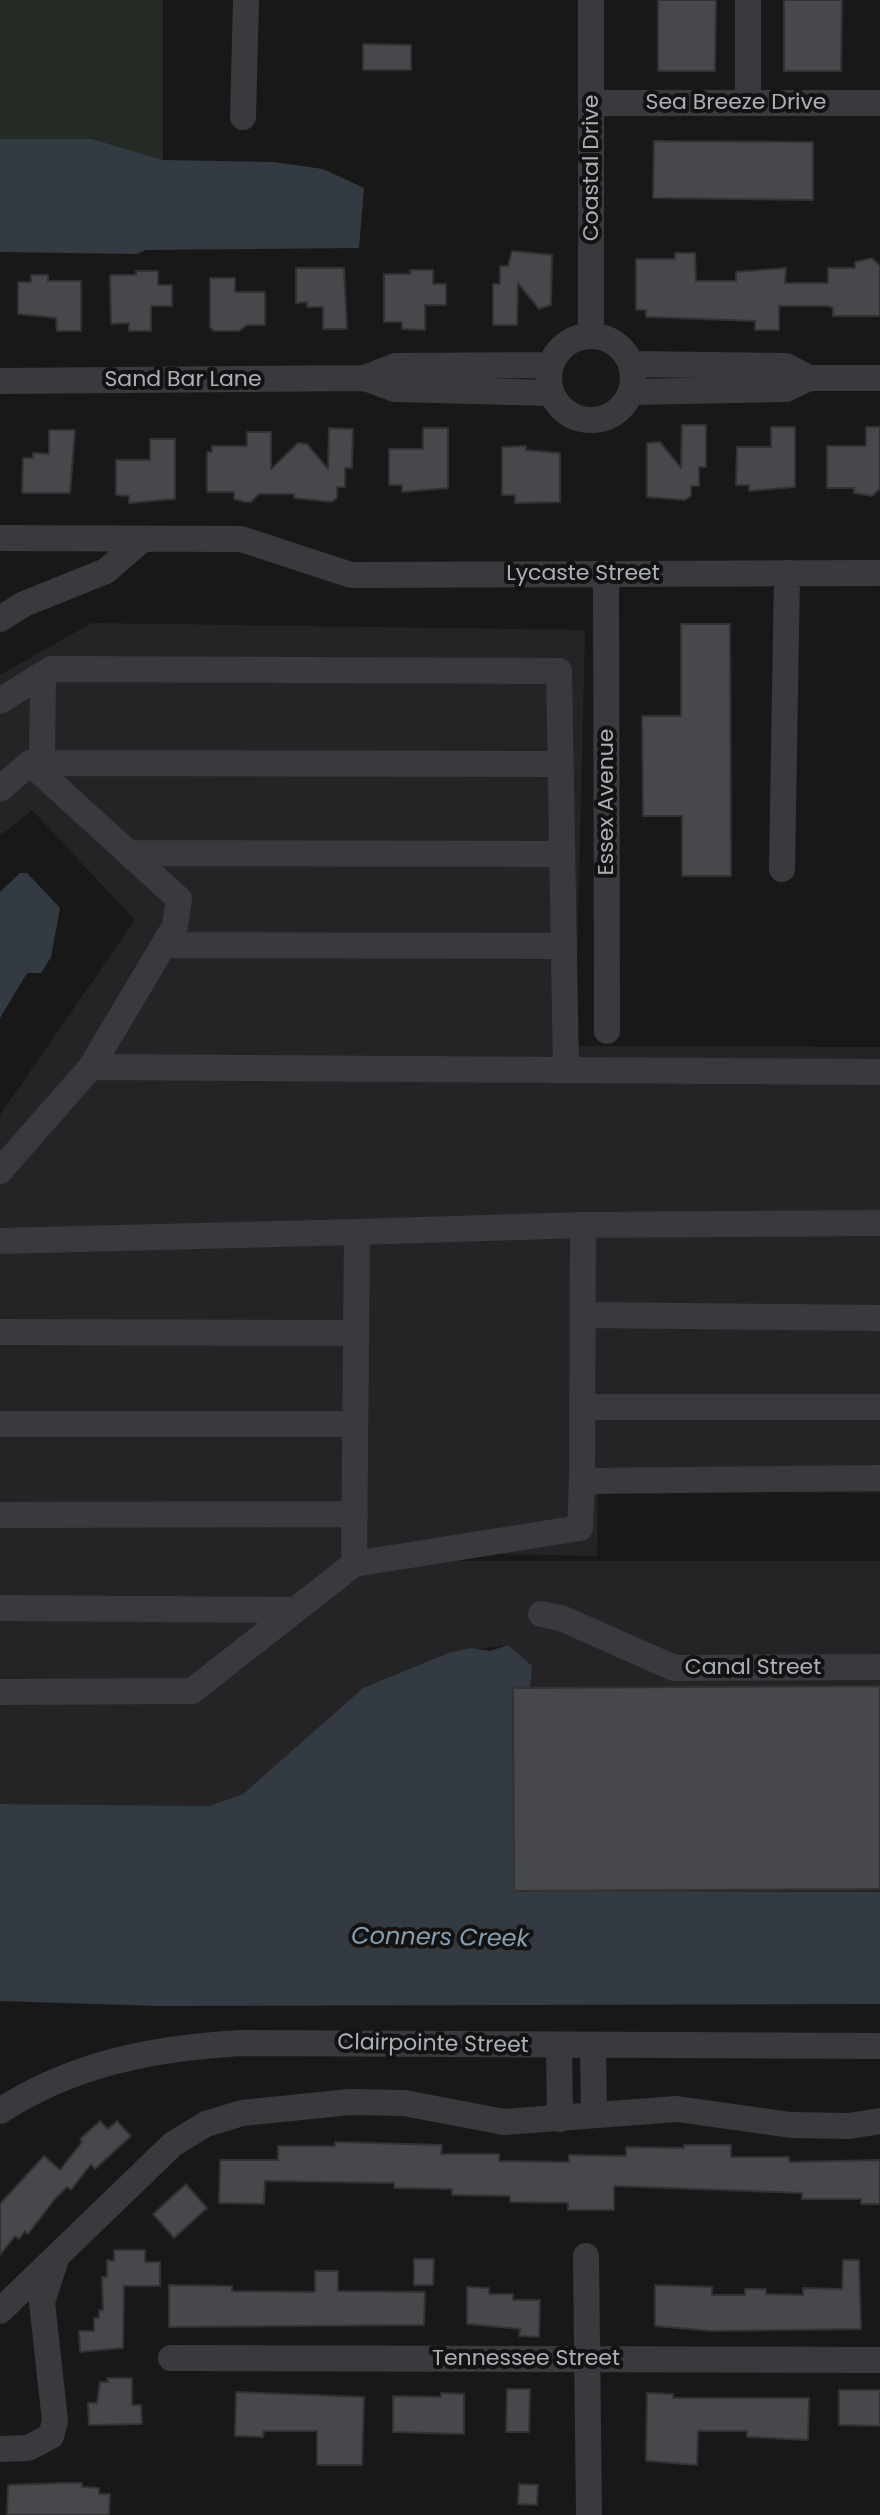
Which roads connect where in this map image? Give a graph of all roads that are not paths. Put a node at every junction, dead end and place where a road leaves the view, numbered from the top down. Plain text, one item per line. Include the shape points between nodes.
1 (246, 0) edge
2 (591, 0) edge
3 (748, 0) edge
4 (748, 102) junction
5 (591, 103) junction
6 (880, 103) edge
7 (243, 117) dead end
8 (591, 335) junction
9 (631, 364) junction
10 (550, 365) junction
11 (365, 378) junction
12 (809, 378) junction
13 (880, 378) edge
14 (0, 381) edge
15 (631, 392) junction
16 (551, 393) junction
17 (0, 538) edge
18 (143, 539) junction
19 (787, 573) junction
20 (880, 573) edge
21 (606, 574) junction
22 (0, 619) edge
23 (43, 674) junction
24 (0, 701) edge
25 (36, 763) junction
26 (560, 764) junction
27 (0, 789) edge
28 (130, 853) junction
29 (562, 854) junction
30 (782, 869) dead end
31 (164, 945) junction
32 (564, 946) junction
33 (607, 1031) dead end
34 (91, 1067) junction
35 (566, 1070) junction
36 (880, 1072) edge
37 (0, 1171) edge
38 (880, 1223) edge
39 (583, 1225) junction
40 (357, 1232) junction
41 (0, 1241) edge
42 (583, 1315) junction
43 (880, 1318) edge
44 (0, 1332) edge
45 (356, 1333) junction
46 (582, 1407) junction
47 (880, 1407) edge
48 (0, 1424) edge
49 (355, 1424) junction
50 (880, 1478) edge
51 (582, 1481) junction
52 (355, 1514) junction
53 (0, 1515) edge
54 (354, 1564) junction
55 (0, 1608) edge
56 (295, 1610) junction
57 (541, 1614) dead end
58 (880, 1667) edge
59 (0, 1692) edge
60 (593, 2046) junction
61 (880, 2046) edge
62 (559, 2047) junction
63 (0, 2111) edge
64 (594, 2115) junction
65 (560, 2119) junction
66 (880, 2121) edge
67 (58, 2252) junction
68 (586, 2256) dead end
69 (0, 2311) edge
70 (171, 2358) dead end
71 (588, 2359) junction
72 (880, 2360) edge
73 (0, 2449) edge
74 (589, 2515) edge

1 - 7 street
2 - 5 street, Coastal Drive
3 - 4 street
4 - 5 street, Sea Breeze Drive
4 - 6 street, Sea Breeze Drive
5 - 8 street, Coastal Drive
8 - 9 street via 621,348
8 - 10 street via 560,348
9 - 12 street via 786,366
9 - 15 street
10 - 11 street, Sand Bar Lane via 395,366
10 - 16 street
11 - 14 street, Sand Bar Lane
11 - 16 street, Sand Bar Lane via 395,389
12 - 13 street
12 - 15 street via 786,389
15 - 16 street via 620,409 587,420 567,414
17 - 18 street, Lycaste Street
18 - 21 street, Lycaste Street via 241,539 351,575
18 - 22 street via 106,571
19 - 20 street, Lycaste Street
19 - 21 street, Lycaste Street
19 - 30 street
21 - 33 street, Essex Avenue
23 - 24 street
23 - 25 street
23 - 26 street via 51,669 559,671
25 - 26 street
25 - 27 street
25 - 28 street
26 - 29 street
28 - 29 street
28 - 31 street via 179,899 175,926
29 - 32 street
31 - 32 street
31 - 34 street
32 - 35 street
34 - 35 street
34 - 37 street
35 - 36 street
38 - 39 street
39 - 40 street
39 - 42 street
40 - 41 street
40 - 45 street
42 - 43 street
42 - 46 street
44 - 45 street
45 - 49 street
46 - 47 street
46 - 51 street
48 - 49 street
49 - 52 street
50 - 51 street
51 - 54 street via 580,1528
52 - 53 street
52 - 54 street
54 - 56 street
55 - 56 street
56 - 59 street via 192,1691
57 - 58 street, Canal Street via 674,1668
60 - 61 street, Clairpointe Street
60 - 62 street, Clairpointe Street
60 - 64 street
62 - 63 street, Clairpointe Street via 173,2047 107,2061 43,2086
62 - 65 street
64 - 65 street
64 - 66 street via 677,2109 791,2125
65 - 67 street via 504,2122 374,2101 242,2113 206,2124 173,2144
67 - 69 street
67 - 73 street via 42,2302 55,2421 51,2436 28,2448
68 - 71 street
70 - 71 street, Tennessee Street
71 - 72 street, Tennessee Street
71 - 74 street

